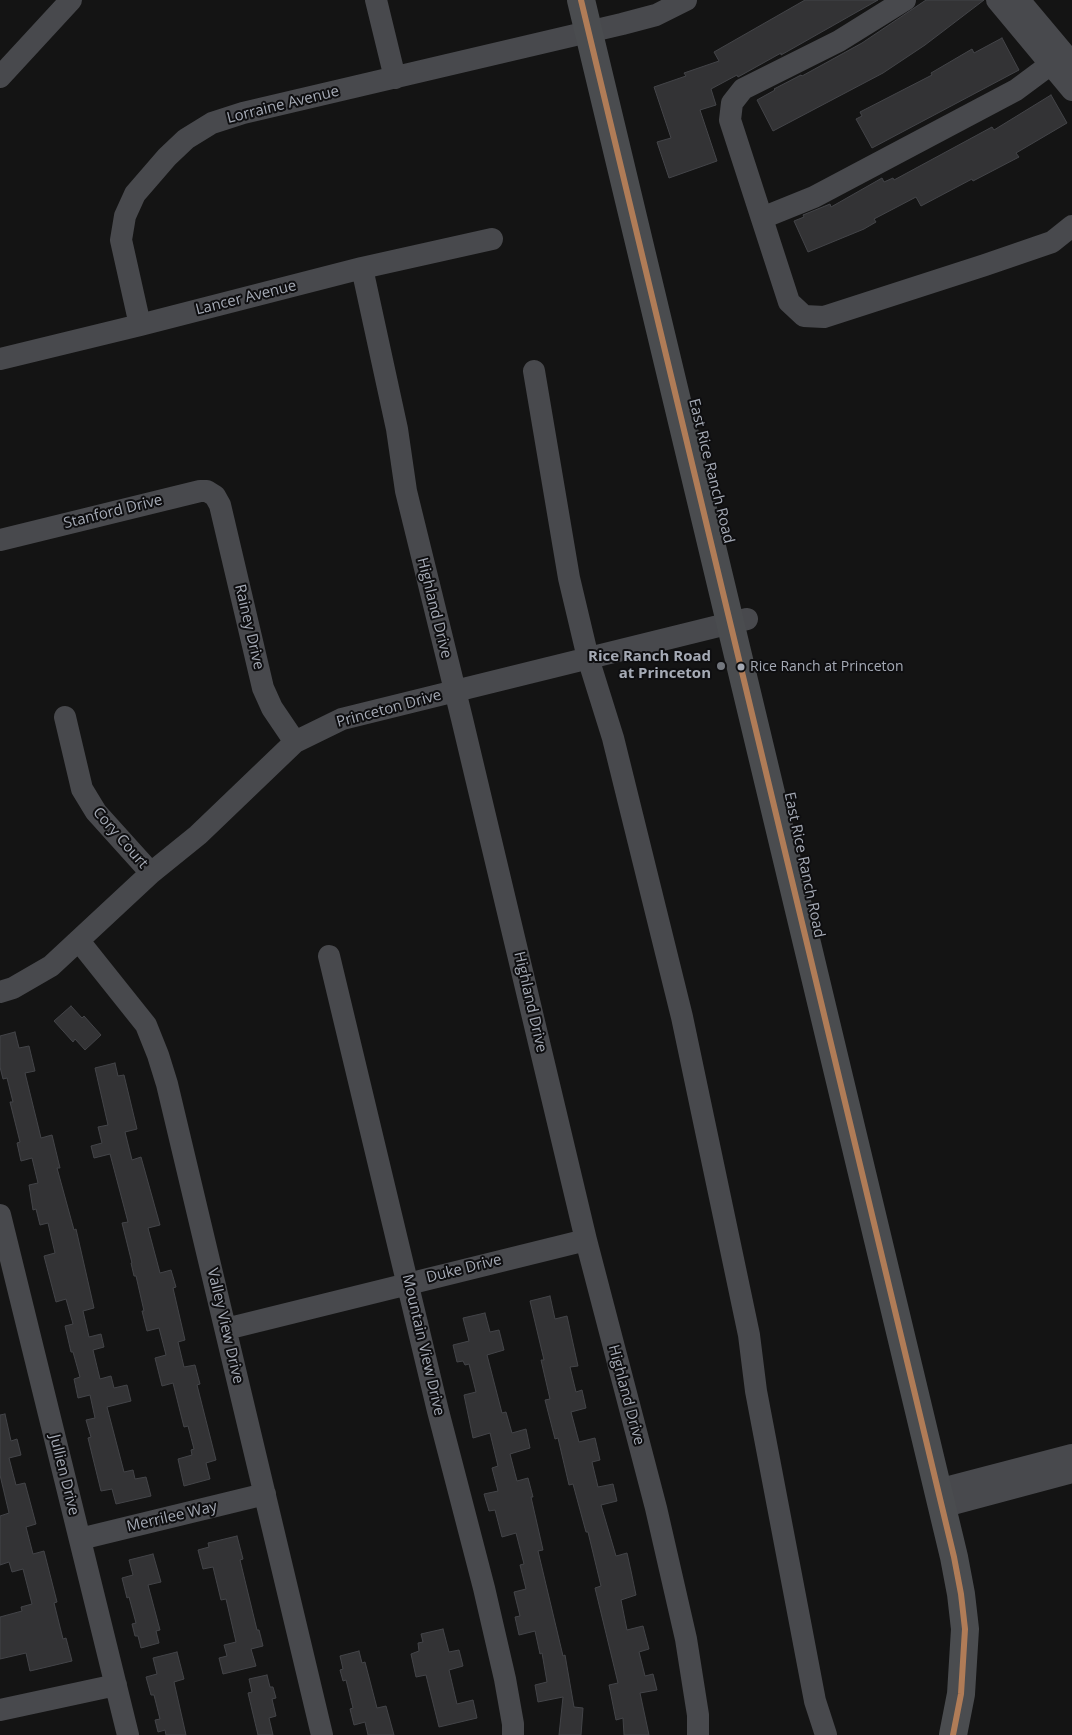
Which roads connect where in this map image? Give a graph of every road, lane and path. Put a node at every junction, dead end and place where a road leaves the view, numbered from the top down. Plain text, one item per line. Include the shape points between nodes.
1 (71, 0) edge
2 (376, 0) edge
3 (581, 0) edge
4 (598, 0) edge
5 (686, 0) edge
6 (906, 0) edge
7 (998, 0) edge
8 (1019, 0) edge
9 (597, 30) junction
10 (1065, 57) edge
11 (0, 77) edge
12 (395, 78) junction
13 (1072, 90) edge
14 (762, 218) junction
15 (1072, 226) edge
16 (492, 239) dead end
17 (362, 268) junction
18 (140, 325) junction
19 (0, 359) edge
20 (534, 371) dead end
21 (220, 505) joint
22 (0, 540) edge
23 (739, 621) junction
24 (588, 658) junction
25 (454, 691) junction
26 (65, 717) dead end
27 (295, 742) junction
28 (150, 873) junction
29 (78, 941) junction
30 (329, 956) dead end
31 (0, 992) edge
32 (0, 1215) edge
33 (586, 1240) junction
34 (408, 1283) junction
35 (226, 1329) junction
36 (1072, 1455) edge
37 (1072, 1472) edge
38 (265, 1494) junction
39 (946, 1497) junction
40 (80, 1539) junction
41 (116, 1685) junction
42 (0, 1710) edge
43 (128, 1735) edge
44 (322, 1735) edge
45 (513, 1735) edge
46 (698, 1735) edge
47 (826, 1735) edge
48 (953, 1735) edge
49 (964, 1735) edge

1 - 11 street
2 - 12 street
3 - 9 main road, East Rice Ranch Road
4 - 9 main road, East Rice Ranch Road
5 - 9 street, Lorraine Avenue via 656,15
6 - 14 street via 839,41 743,89 732,103 730,120
7 - 10 street
8 - 10 street
9 - 12 street, Lorraine Avenue
9 - 23 main road, East Rice Ranch Road
10 - 13 street
10 - 14 street via 1016,90 814,196
12 - 18 street, Lorraine Avenue via 212,123 186,139 167,157 135,194 125,216 121,240
14 - 15 street via 789,302 804,316 824,317 1052,242
16 - 17 street, Lancer Avenue
17 - 18 street, Lancer Avenue
17 - 25 street, Highland Drive via 397,429 406,492
18 - 19 street, Lancer Avenue
20 - 24 street via 569,578
21 - 22 street, Stanford Drive via 215,496 200,491
21 - 27 street, Rainey Drive via 263,688
23 - 24 street, Princeton Drive
23 - 39 main road, East Rice Ranch Road via 785,780
24 - 25 street, Princeton Drive
24 - 47 street via 613,738 682,1017 749,1335 758,1401 815,1701
25 - 27 street, Princeton Drive via 342,720
25 - 33 street, Highland Drive
26 - 28 street, Cory Court via 82,789 96,812
27 - 28 street, Princeton Drive via 198,835
28 - 29 street, Princeton Drive
29 - 31 street, Princeton Drive via 50,966
29 - 35 street, Valley View Drive via 146,1025 158,1055
30 - 34 street, Mountain View Drive
32 - 40 street, Jullien Drive
33 - 34 street, Duke Drive
33 - 46 street, Highland Drive via 656,1508 686,1639
34 - 35 street, Duke Drive
34 - 45 street, Mountain View Drive via 484,1588
35 - 38 street, Valley View Drive
36 - 39 street
37 - 39 street
38 - 40 street, Merrilee Way
38 - 44 street, Valley View Drive
39 - 48 main road, East Rice Ranch Road via 965,1629
39 - 49 main road, East Rice Ranch Road via 965,1555 975,1630 973,1676
40 - 41 street, Jullien Drive
41 - 42 street
41 - 43 street, Jullien Drive

